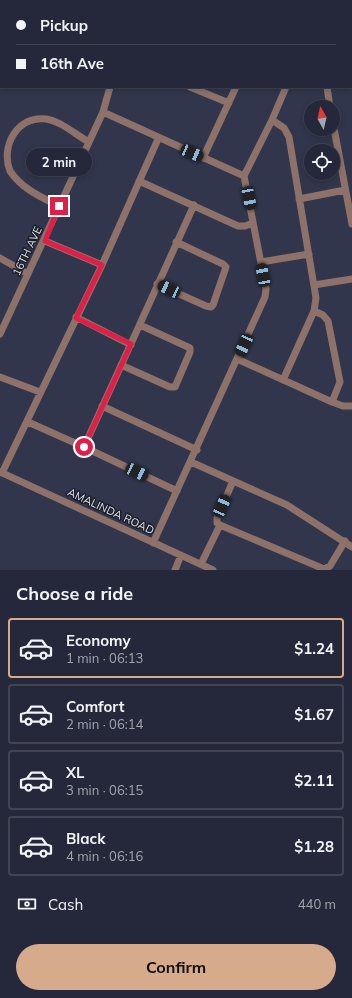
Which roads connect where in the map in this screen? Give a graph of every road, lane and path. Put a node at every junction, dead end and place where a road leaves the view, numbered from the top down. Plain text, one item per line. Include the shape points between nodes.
1 (110, 88) edge
2 (192, 88) edge
3 (236, 88) edge
4 (286, 88) edge
5 (326, 88) edge
6 (329, 100) edge
7 (229, 103) junction
8 (103, 112) junction
9 (272, 120) junction
10 (335, 136) edge
11 (158, 138) junction
12 (89, 142) junction
13 (203, 158) junction
14 (244, 176) junction
15 (139, 181) junction
16 (345, 190) junction
17 (299, 199) junction
18 (194, 205) junction
19 (59, 206) junction
20 (253, 223) junction
21 (352, 224) edge
22 (45, 241) junction
23 (176, 242) junction
24 (309, 254) junction
25 (0, 258) edge
26 (261, 262) junction
27 (102, 265) junction
28 (28, 274) junction
29 (352, 279) edge
30 (157, 284) junction
31 (314, 285) junction
32 (314, 311) junction
33 (76, 318) junction
34 (140, 325) junction
35 (0, 334) edge
36 (131, 344) junction
37 (237, 359) junction
38 (121, 365) junction
39 (0, 377) edge
40 (282, 380) junction
41 (40, 392) junction
42 (332, 402) junction
43 (102, 406) junction
44 (352, 406) edge
45 (28, 422) junction
46 (84, 447) junction
47 (197, 450) junction
48 (192, 462) junction
49 (1, 473) edge
50 (233, 481) junction
51 (176, 491) junction
52 (220, 525) junction
53 (345, 541) junction
54 (154, 543) junction
55 (352, 547) edge
56 (181, 555) junction
57 (201, 564) junction
58 (175, 570) edge
59 (213, 570) edge

1 - 8 street, 16TH AVE
2 - 7 street
3 - 7 street
4 - 9 street
5 - 6 street
7 - 13 street
8 - 11 street
8 - 12 street, 16TH AVE
9 - 14 street
9 - 17 street via 287,132
10 - 16 street
11 - 13 street
11 - 15 street
12 - 19 street, 16TH AVE
12 - 19 street via 46,119 26,122 8,138 5,154 9,170 31,191
13 - 14 street
14 - 20 street
15 - 18 street
15 - 27 street
16 - 17 street
16 - 21 street
17 - 24 street
18 - 20 street via 238,226
18 - 23 street
19 - 22 street, 16TH AVE
20 - 26 street
22 - 27 street
22 - 28 street, 16TH AVE
23 - 30 street
23 - 30 street via 226,267 213,305 206,306
24 - 26 street
24 - 31 street
25 - 28 street
26 - 37 street via 266,288 265,297
27 - 33 street
28 - 35 street, 16TH AVE
29 - 31 street
30 - 34 street
31 - 32 street
32 - 40 street
32 - 42 street via 328,320 336,357 340,382
33 - 36 street
33 - 41 street
34 - 36 street
34 - 38 street via 190,348 175,387 172,388
36 - 38 street
37 - 40 street
37 - 47 street
38 - 43 street
39 - 41 street
40 - 42 street
41 - 45 street
42 - 44 street
43 - 46 street
43 - 47 street
45 - 46 street
45 - 49 street
46 - 51 street
47 - 48 street
48 - 50 street
48 - 51 street
49 - 54 street, AMALINDA ROAD
50 - 52 street via 217,518
50 - 53 street via 287,505
51 - 54 street
52 - 53 street via 324,569 330,566
52 - 57 street
53 - 55 street
54 - 56 street, AMALINDA ROAD
56 - 57 street, AMALINDA ROAD
56 - 58 street
57 - 59 street, AMALINDA ROAD

